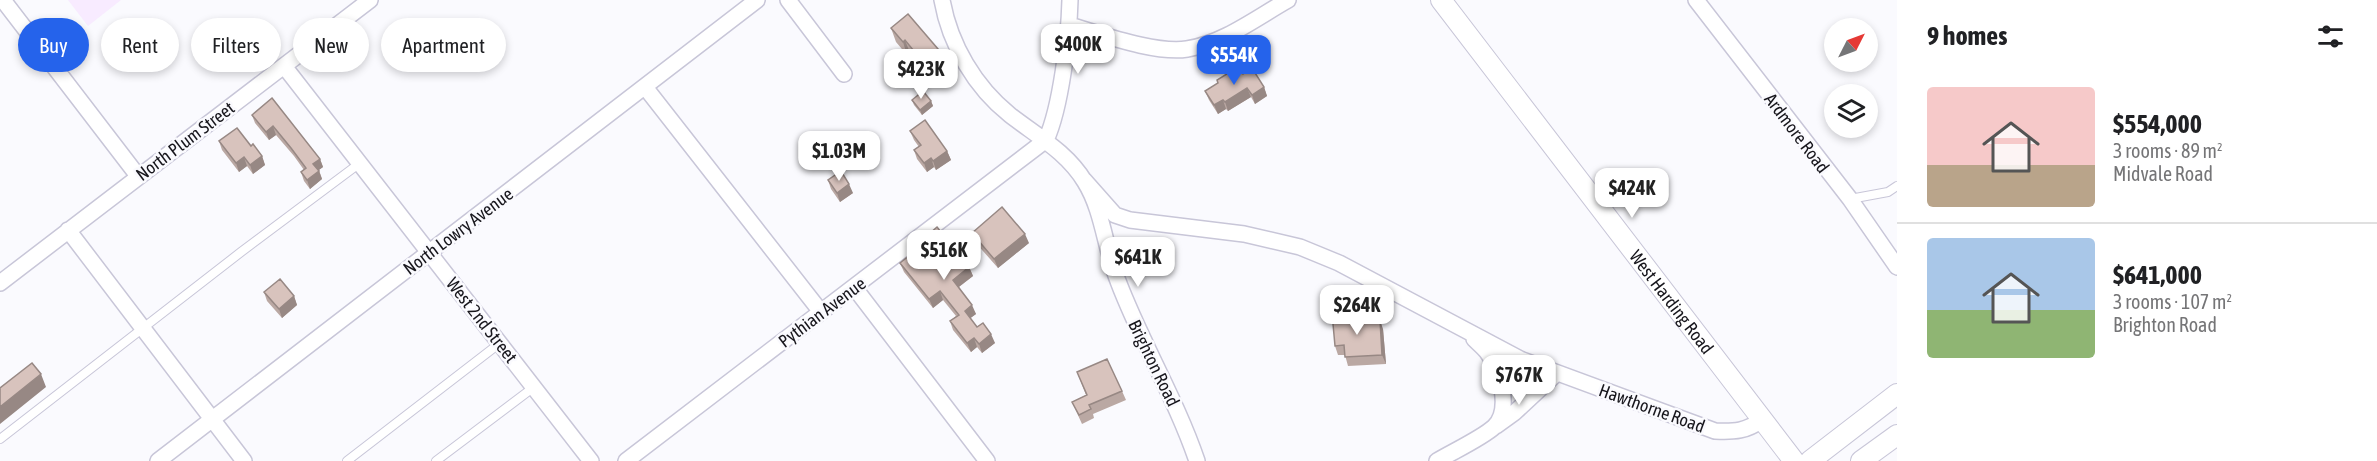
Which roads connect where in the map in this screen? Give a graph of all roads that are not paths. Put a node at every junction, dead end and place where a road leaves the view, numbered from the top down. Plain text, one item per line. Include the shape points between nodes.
1 (3, 0) edge
2 (370, 0) edge
3 (756, 0) edge
4 (788, 0) edge
5 (1070, 0) edge
6 (1288, 0) edge
7 (1441, 0) edge
8 (1696, 0) edge
9 (941, 2) edge
10 (1069, 25) junction
11 (284, 66) junction
12 (844, 74) dead end
13 (645, 87) junction
14 (1046, 140) junction
15 (360, 163) junction
16 (138, 176) junction
17 (1084, 180) junction
18 (1897, 186) edge
19 (1850, 199) junction
20 (68, 230) junction
21 (430, 253) junction
22 (1897, 267) edge
23 (0, 283) edge
24 (854, 287) junction
25 (821, 312) junction
26 (1461, 327) junction
27 (142, 329) junction
28 (500, 343) junction
29 (1557, 373) junction
30 (534, 387) junction
31 (1897, 394) edge
32 (212, 419) junction
33 (1762, 420) junction
34 (1494, 427) junction
35 (1897, 435) edge
36 (0, 439) edge
37 (158, 461) edge
38 (244, 461) edge
39 (347, 461) edge
40 (436, 461) edge
41 (591, 461) edge
42 (626, 461) edge
43 (987, 461) edge
44 (1197, 461) edge
45 (1437, 461) edge
46 (1794, 461) edge
47 (1810, 461) edge
48 (1861, 461) edge

1 - 16 street
2 - 11 street, North Plum Street
3 - 13 street, North Lowry Avenue
4 - 12 street
5 - 10 street
6 - 10 street via 1223,38 1186,49 1158,47
7 - 33 street, West Harding Road
8 - 19 street, Ardmore Road
9 - 14 street, Brighton Road via 955,42 980,86 1011,116
10 - 14 street via 1052,126
11 - 15 street, West 2nd Street
11 - 16 street, North Plum Street
13 - 21 street, North Lowry Avenue
13 - 25 street
14 - 17 street, Brighton Road
14 - 24 street, Pythian Avenue
15 - 21 street, West 2nd Street
15 - 27 lane
16 - 20 street, North Plum Street
17 - 26 street, Hawthorne Road via 1122,218 1244,234 1300,248 1339,263
17 - 44 street, Brighton Road via 1131,316
18 - 19 lane via 1888,192
19 - 22 street, Ardmore Road
20 - 23 street, North Plum Street
20 - 27 street
21 - 28 street, West 2nd Street
21 - 32 street, North Lowry Avenue
24 - 25 street, Pythian Avenue
24 - 43 street
25 - 42 street, Pythian Avenue
26 - 29 street, Hawthorne Road via 1520,359
26 - 34 street via 1487,352 1498,376 1503,411
27 - 32 street
27 - 36 lane
28 - 30 street, West 2nd Street
28 - 39 lane
29 - 33 street, Hawthorne Road via 1716,431 1738,433
29 - 34 street
30 - 40 lane
30 - 41 street, West 2nd Street
31 - 47 street
32 - 37 street, North Lowry Avenue
32 - 38 street
33 - 46 street, West Harding Road
34 - 45 street
35 - 48 street

